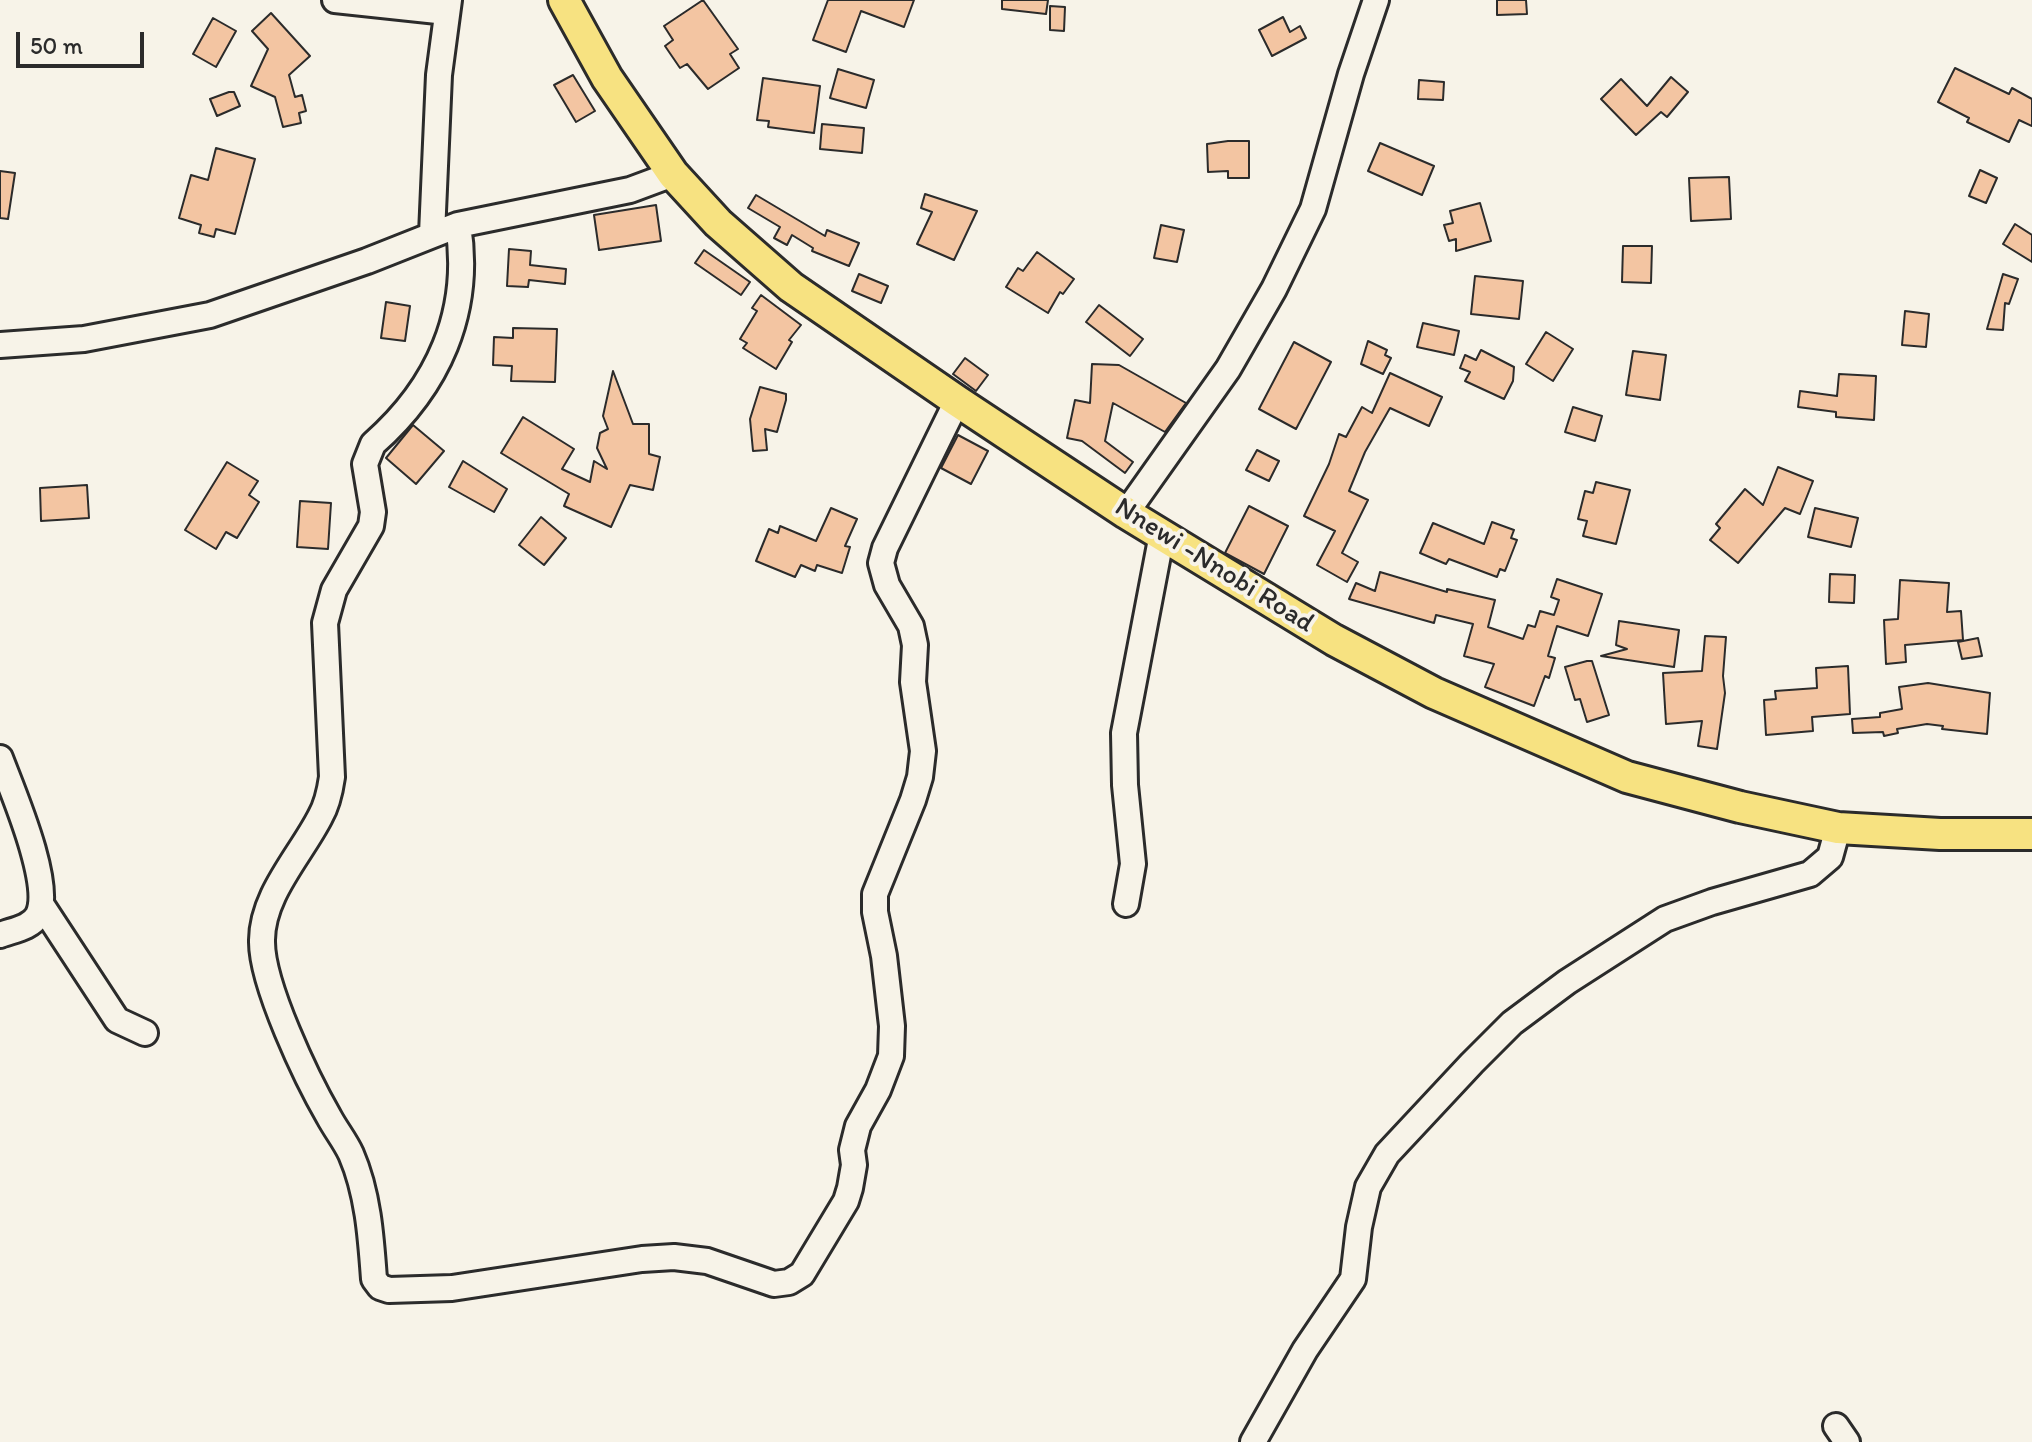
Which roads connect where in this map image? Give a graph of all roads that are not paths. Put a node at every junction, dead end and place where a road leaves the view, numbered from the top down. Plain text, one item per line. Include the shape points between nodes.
1 (335, 0) edge
2 (564, 0) edge
3 (1376, 0) edge
4 (448, 6) edge
5 (673, 174) junction
6 (458, 225) junction
7 (432, 234) junction
8 (0, 345) edge
9 (957, 401) junction
10 (1126, 513) junction
11 (1162, 534) junction
12 (0, 758) edge
13 (1838, 828) junction
14 (2032, 834) edge
15 (41, 904) junction
16 (1126, 904) dead end
17 (0, 935) edge
18 (145, 1033) dead end
19 (1253, 1442) edge

1 - 4 street
2 - 5 main road, Nnewi -Nnobi Road via 607,78
3 - 10 street via 1313,209 1228,369
4 - 7 street via 435,131
5 - 6 street via 630,190
5 - 9 main road, Nnewi -Nnobi Road via 718,223 791,287
6 - 7 street
6 - 9 street via 460,287 439,361 419,398 368,453 371,526 334,590 325,623 329,797 280,884 265,917 262,943 269,981 300,1057 351,1153 363,1191 374,1279 380,1287 452,1288 674,1257 707,1261 774,1284 802,1274 846,1201 858,1126 891,1056 875,894 913,800 923,751 911,626 887,585 881,563
7 - 8 street via 210,315 84,339
9 - 10 main road, Nnewi -Nnobi Road
10 - 11 main road, Nnewi -Nnobi Road
11 - 13 main road, Nnewi -Nnobi Road via 1334,640 1491,720 1627,777
11 - 16 street via 1124,733 1133,864
12 - 15 street via 33,849
13 - 14 main road, Nnewi -Nnobi Road
13 - 19 street via 1830,857 1810,874 1665,919 1523,1014 1472,1063 1387,1154 1368,1187 1353,1279
15 - 17 street via 29,924
15 - 18 street via 117,1020

